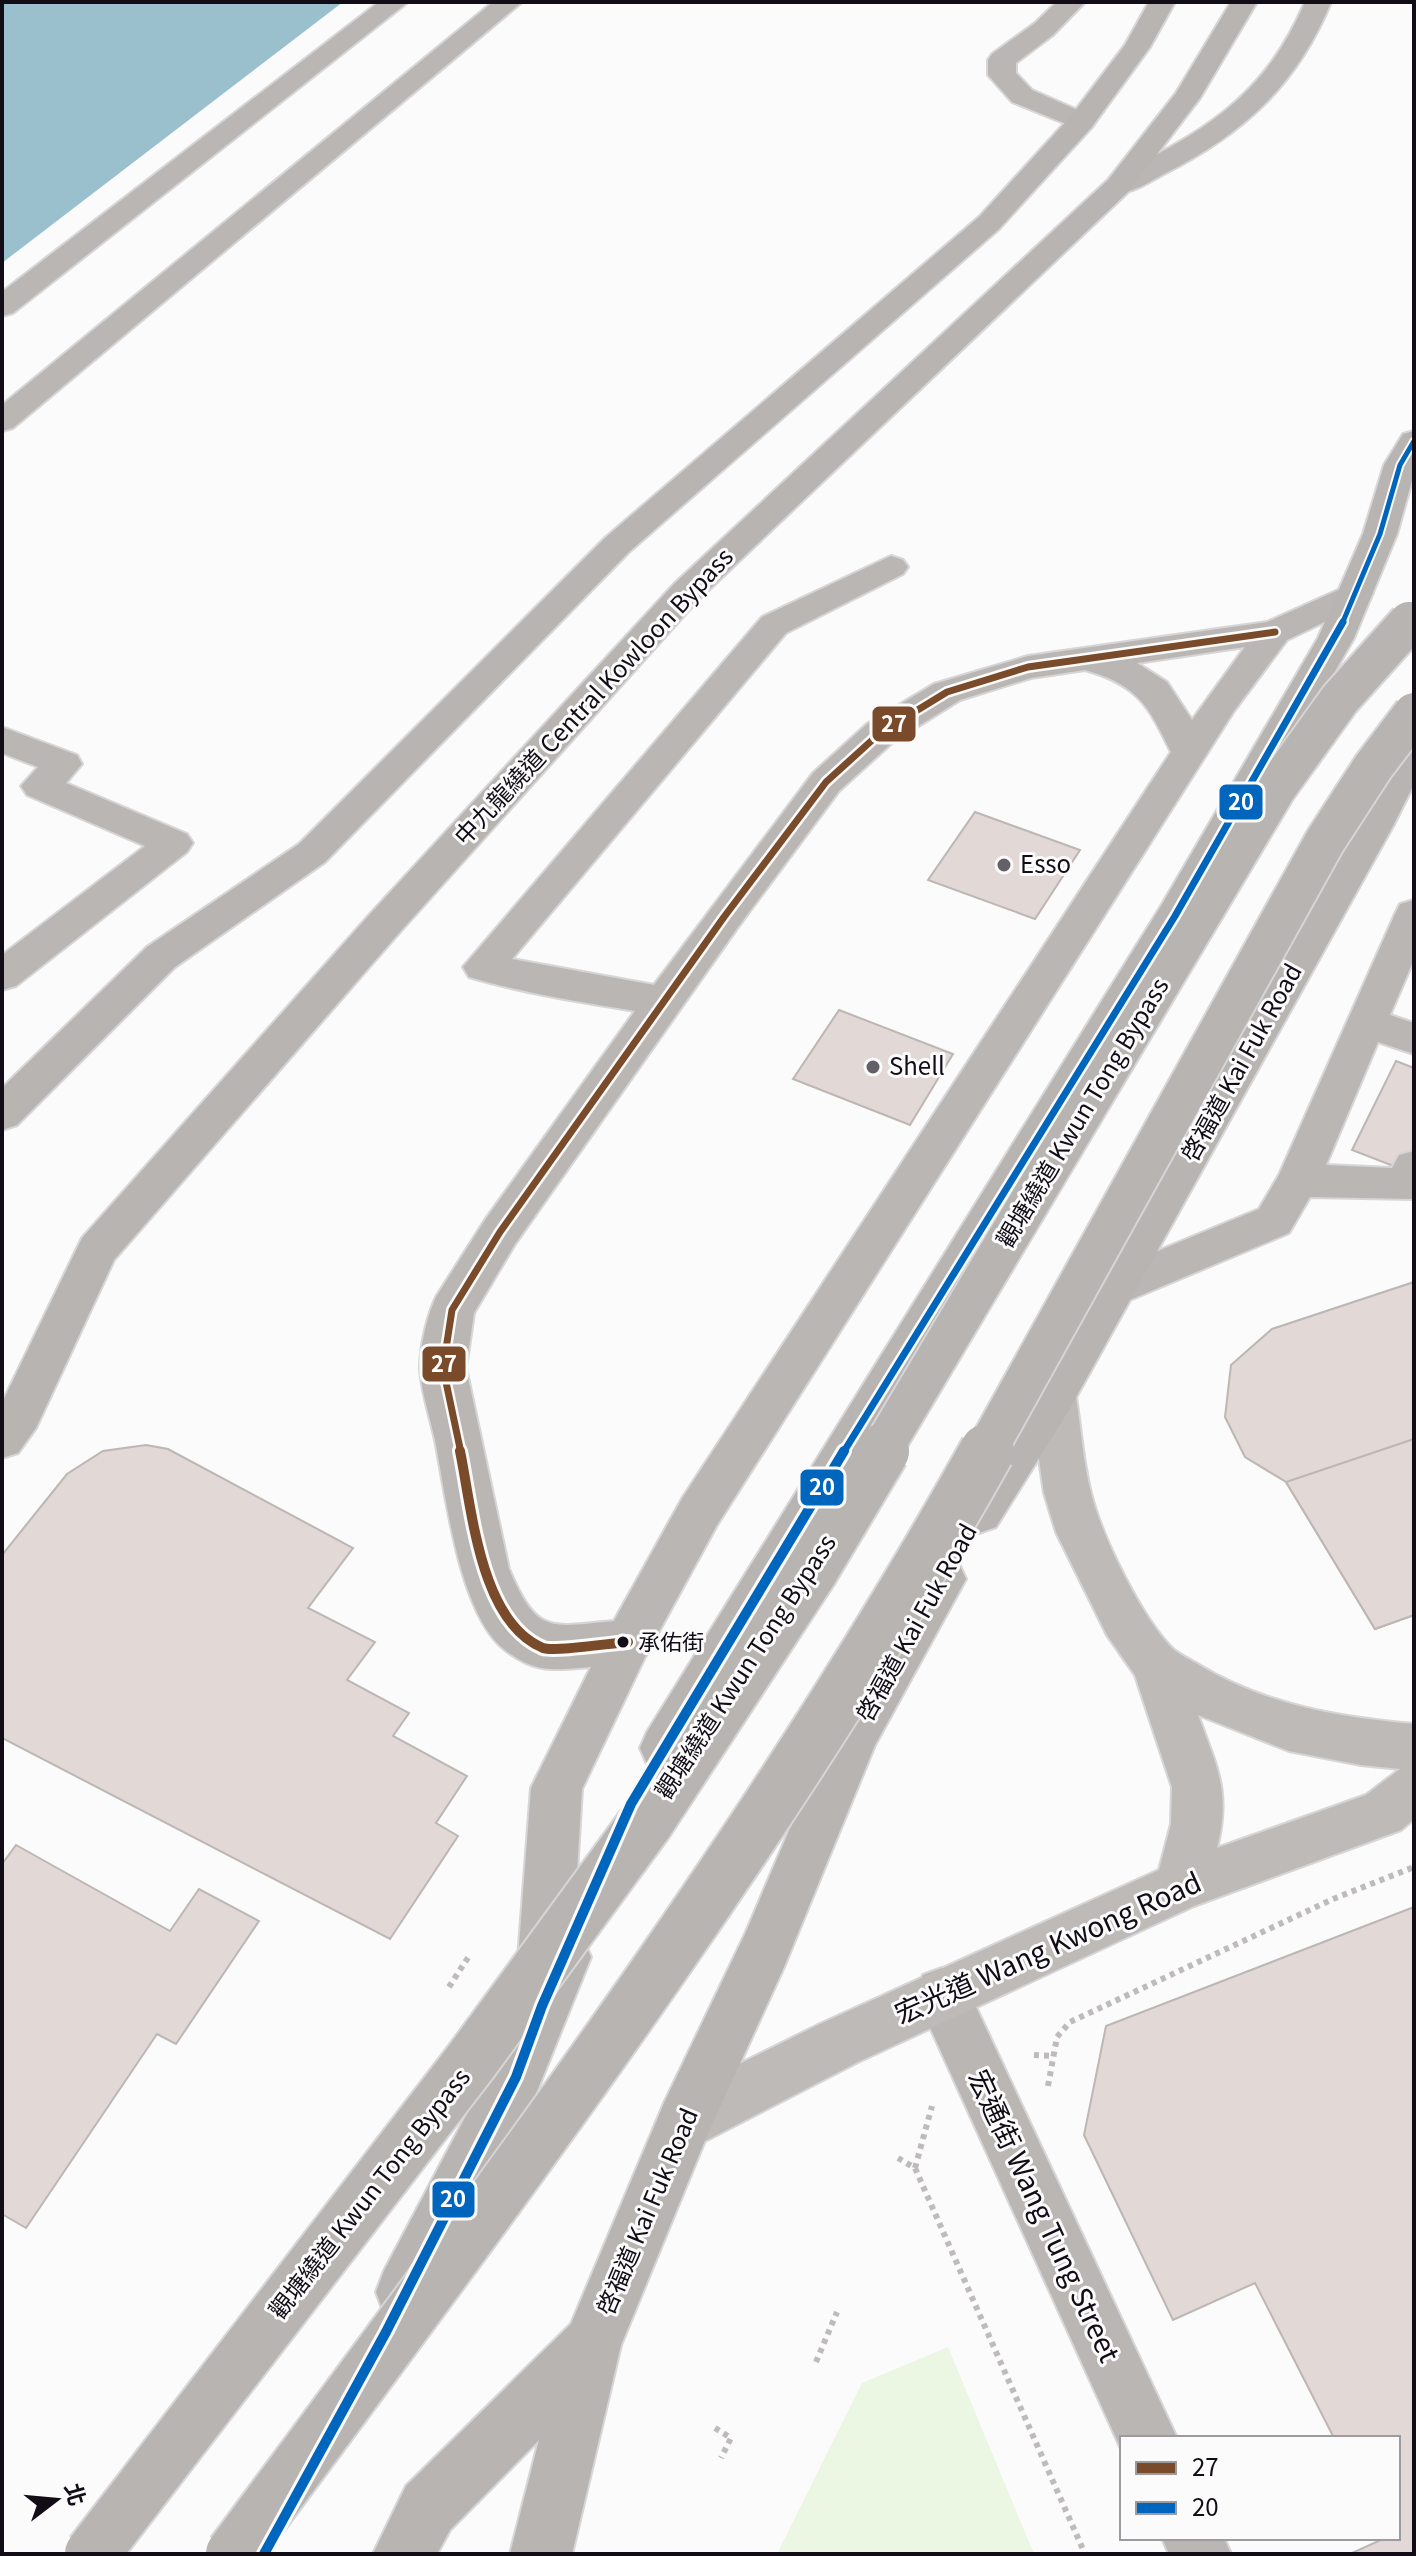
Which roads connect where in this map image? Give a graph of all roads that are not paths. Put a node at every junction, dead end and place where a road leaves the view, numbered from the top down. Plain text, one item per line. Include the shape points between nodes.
1 (395, 2) edge
2 (509, 2) edge
3 (1072, 2) edge
4 (1162, 2) edge
5 (1244, 2) edge
6 (1318, 2) edge
7 (1081, 122) junction
8 (1118, 186) junction
9 (2, 307) edge
10 (2, 421) edge
11 (1414, 441) edge
12 (891, 567) dead end
13 (1356, 593) junction
14 (1414, 617) edge
15 (1275, 632) junction
16 (1084, 658) junction
17 (1414, 713) edge
18 (2, 739) edge
19 (1414, 747) edge
20 (1190, 753) junction
21 (1411, 926) edge
22 (2, 976) edge
23 (663, 1001) junction
24 (1365, 1022) junction
25 (1414, 1039) edge
26 (2, 1114) edge
27 (1414, 1167) edge
28 (1298, 1180) junction
29 (1116, 1287) junction
30 (1053, 1397) junction
31 (2, 1439) edge
32 (628, 1642) junction
33 (1156, 1665) junction
34 (1414, 1747) edge
35 (1414, 1787) edge
36 (1181, 1886) junction
37 (942, 1994) junction
38 (542, 2006) junction
39 (685, 2121) junction
40 (592, 2345) junction
41 (1146, 2436) edge
42 (92, 2554) edge
43 (233, 2554) edge
44 (264, 2554) edge
45 (404, 2554) edge
46 (541, 2554) edge

1 - 9 street
2 - 10 street
3 - 7 street via 1002,60 1002,75 1022,96
4 - 7 highway via 1137,47
5 - 8 highway, 中九龍繞道 Central Kowloon Bypass via 1212,64
6 - 8 street via 1303,35 1262,92 1207,139
7 - 26 highway via 989,223 617,545 312,853 161,957
8 - 31 highway, 中九龍繞道 Central Kowloon Bypass via 686,592 396,911 97,1250 20,1414
11 - 13 highway via 1400,465
12 - 23 street via 774,625 483,967
13 - 15 street
13 - 38 highway via 1336,638 1175,916 631,1804
14 - 42 highway, 觀塘繞道 Kwun Tong Bypass, bridge via 1362,670 1276,788 811,1570 647,1821 472,2060
15 - 16 street
15 - 20 street
16 - 20 street via 1126,668 1149,683 1169,709
16 - 23 street via 1028,667 947,692 880,733 826,782
17 - 43 highway, bridge via 1325,841 960,1499 791,1773 524,2158
18 - 22 street via 64,764 40,786 174,843
19 - 29 highway, 啓福道 Kai Fuk Road
20 - 32 street via 700,1511
21 - 24 street
23 - 32 street via 500,1232 452,1310 443,1368 485,1569 503,1613 520,1633 545,1649
24 - 25 street
24 - 28 street
27 - 28 street via 1407,1185
28 - 29 street via 1274,1221
29 - 30 highway, 啓福道 Kai Fuk Road
30 - 33 main road via 1067,1493 1080,1532 1124,1620
30 - 39 highway, 啓福道 Kai Fuk Road via 994,1486 855,1734 765,1949
32 - 38 street via 557,1788
33 - 34 main road via 1205,1695 1289,1728
33 - 36 main road via 1198,1787 1197,1824
35 - 36 main road, 宏光道 Wang Kwong Road via 1383,1813
36 - 37 main road, 宏光道 Wang Kwong Road
37 - 39 main road, 宏光道 Wang Kwong Road
37 - 41 street, 宏通街 Wang Tung Street
38 - 44 highway via 516,2077 386,2332
39 - 40 highway, 啓福道 Kai Fuk Road
40 - 45 highway via 428,2508
40 - 46 highway, 啓福道 Kai Fuk Road

